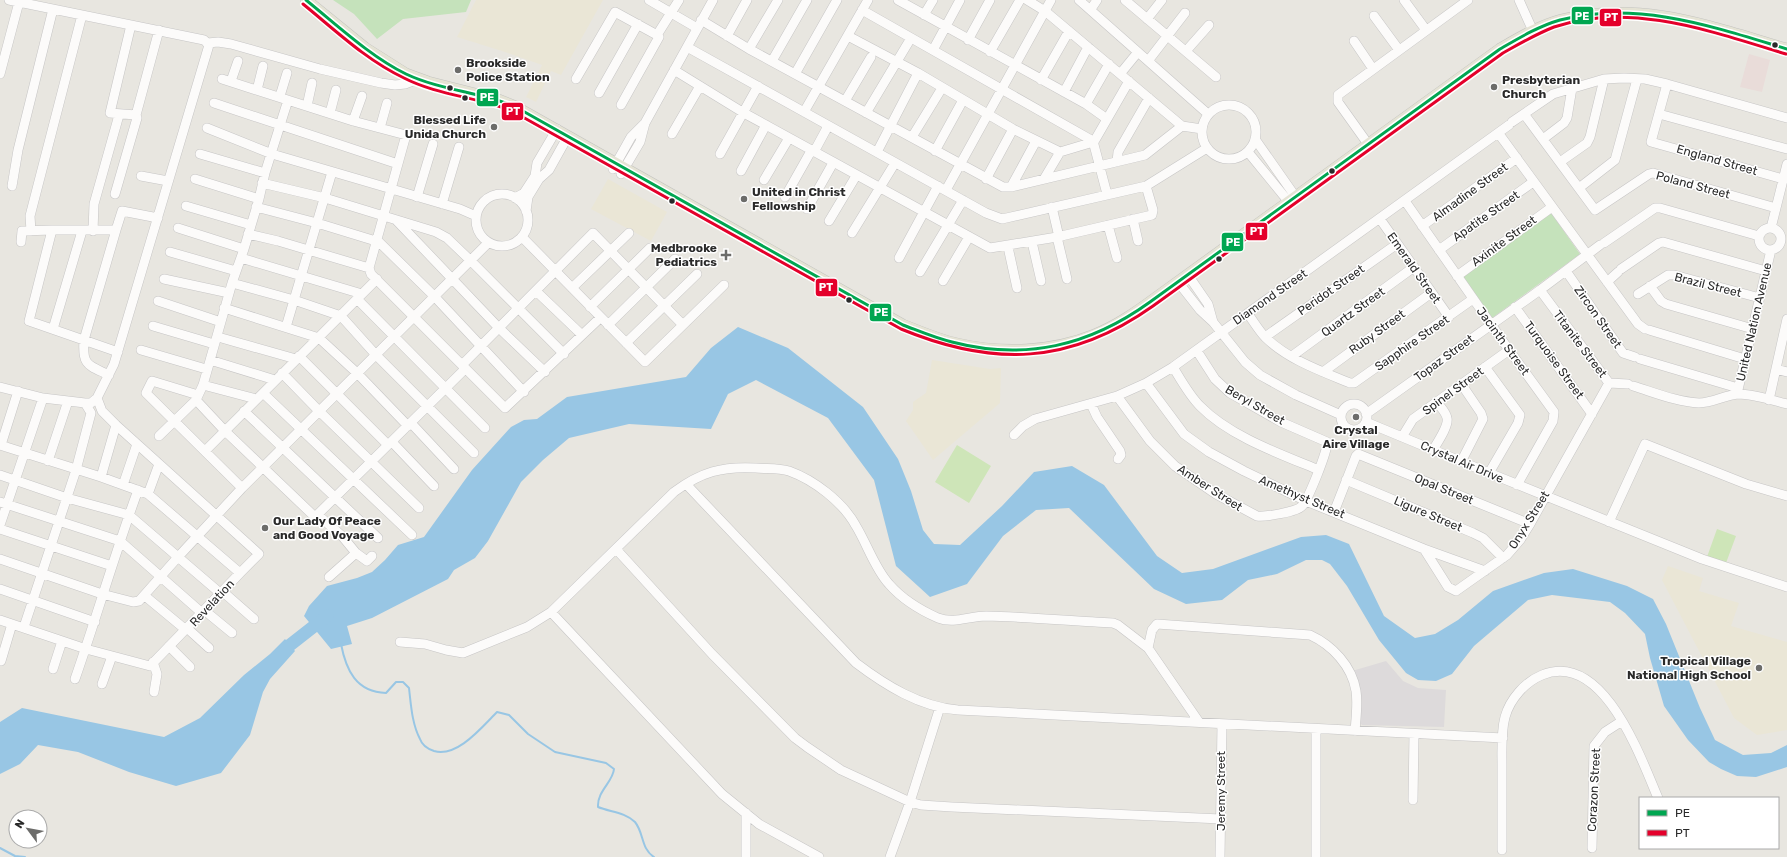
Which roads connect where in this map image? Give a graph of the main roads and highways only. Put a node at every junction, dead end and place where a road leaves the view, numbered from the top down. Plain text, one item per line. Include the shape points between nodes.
1 (306, 0) edge
2 (1787, 49) edge

1 - 2 main road via 365,48 396,68 465,97 511,112 555,132 903,325 958,344 1001,350 1053,346 1094,335 1120,322 1146,306 1500,49 1560,20 1606,12 1642,12 1693,22

